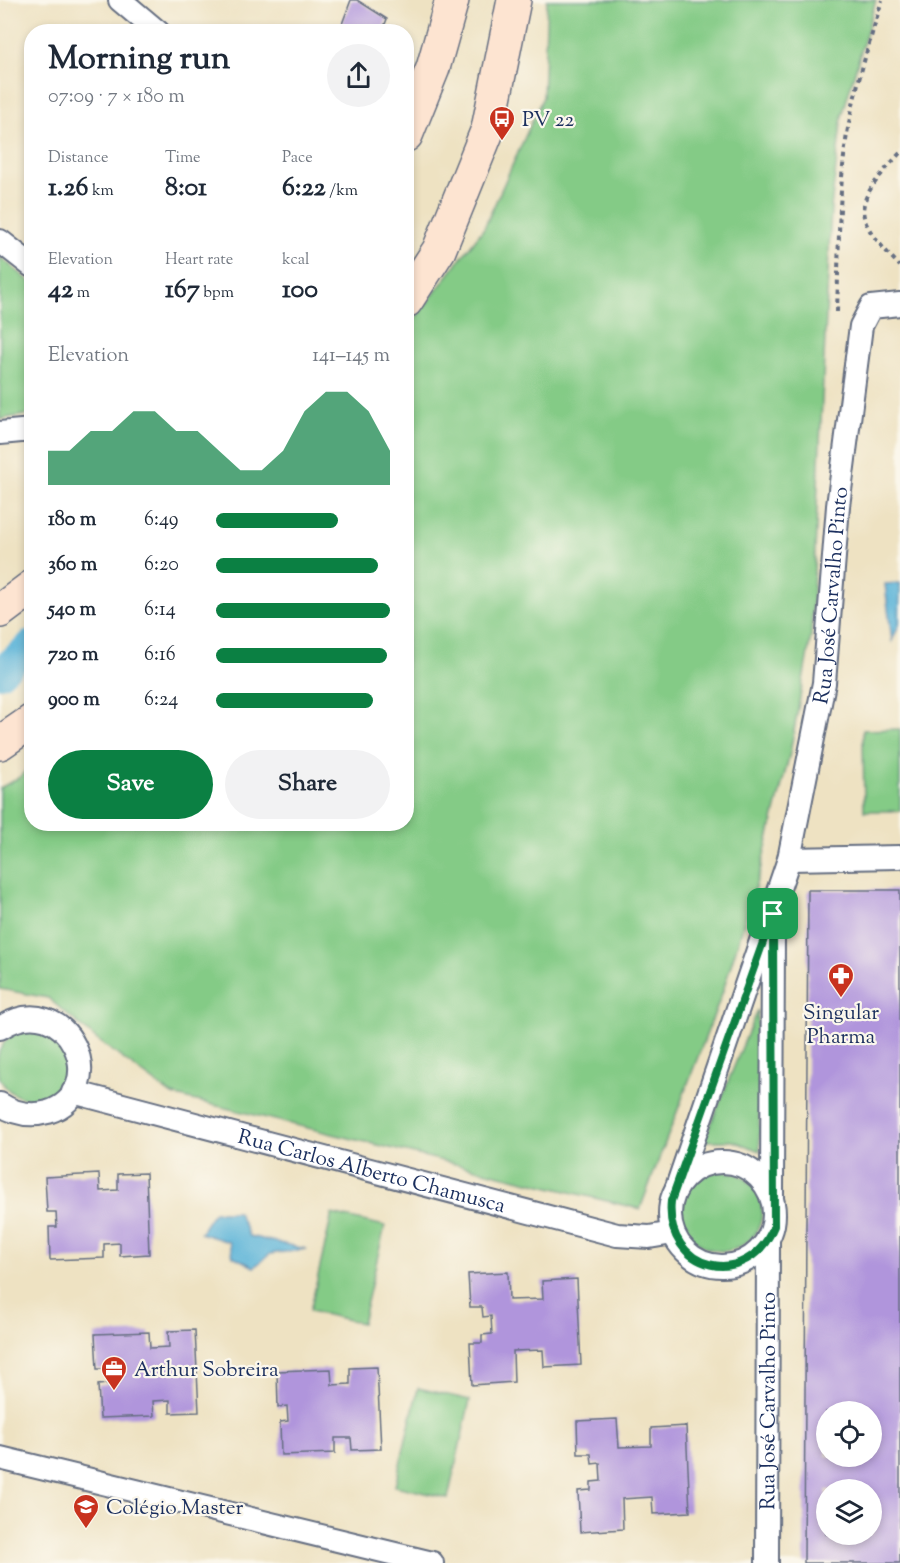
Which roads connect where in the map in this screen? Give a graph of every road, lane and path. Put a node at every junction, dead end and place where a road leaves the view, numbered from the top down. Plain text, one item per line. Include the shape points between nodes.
1 (120, 0) edge
2 (452, 0) edge
3 (514, 0) edge
4 (882, 0) edge
5 (148, 24) edge
6 (414, 115) edge
7 (900, 153) edge
8 (0, 241) edge
9 (24, 260) edge
10 (900, 266) edge
11 (414, 289) edge
12 (900, 304) edge
13 (837, 314) dead end
14 (24, 430) edge
15 (0, 433) edge
16 (24, 593) edge
17 (0, 611) edge
18 (24, 726) edge
19 (0, 743) edge
20 (900, 857) edge
21 (789, 859) junction
22 (773, 914) junction
23 (0, 1028) edge
24 (73, 1092) junction
25 (0, 1104) edge
26 (677, 1187) junction
27 (772, 1195) junction
28 (673, 1233) junction
29 (768, 1240) junction
30 (0, 1458) edge
31 (432, 1563) edge
32 (767, 1563) edge

1 - 5 street
2 - 6 main road via 433,68
3 - 11 main road via 488,129 439,250
4 - 13 path via 848,133 840,197
7 - 10 path via 870,186 862,215 871,235
8 - 9 street
12 - 21 street, Rua José Carvalho Pinto via 870,307 861,326 838,506 824,683
14 - 15 street
16 - 17 main road
18 - 19 main road
20 - 21 street
21 - 22 street, Rua José Carvalho Pinto
22 - 26 street, Rua José Carvalho Pinto
22 - 27 street, Rua José Carvalho Pinto
23 - 24 street via 27,1017 42,1018 62,1029 76,1047 80,1062
24 - 25 street via 52,1110 38,1114 24,1115
24 - 28 street, Rua Carlos Alberto Chamusca via 617,1235 649,1237
26 - 27 street via 687,1174 702,1165 735,1162 751,1169
26 - 28 street via 669,1217
27 - 29 street via 775,1210
28 - 29 street via 681,1247 709,1265 743,1262 758,1253
29 - 32 street, Rua José Carvalho Pinto
30 - 31 street

